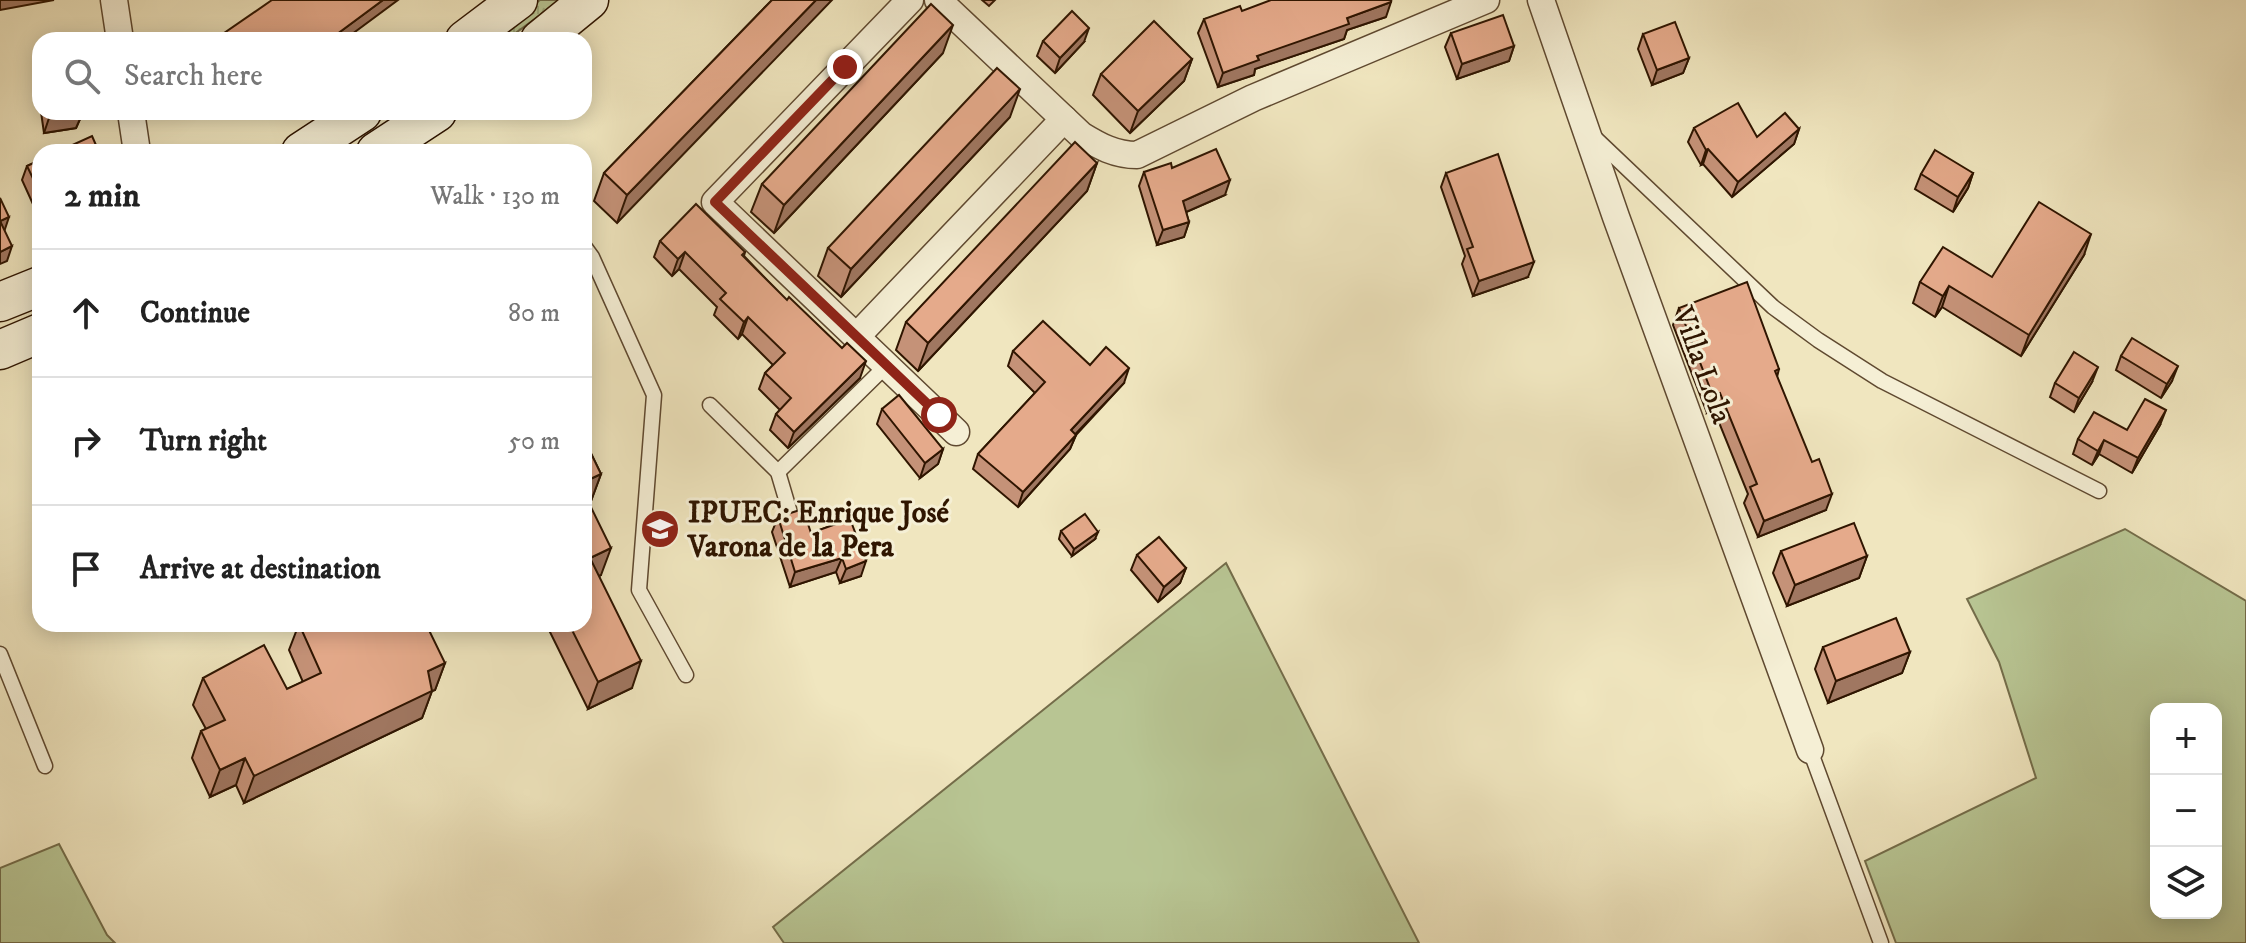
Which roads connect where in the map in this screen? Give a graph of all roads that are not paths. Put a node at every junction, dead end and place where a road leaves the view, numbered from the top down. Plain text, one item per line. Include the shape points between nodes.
1 (114, 0) edge
2 (518, 0) edge
3 (589, 0) edge
4 (910, 0) edge
5 (938, 0) edge
6 (1486, 0) edge
7 (1541, 0) edge
8 (119, 32) edge
9 (476, 32) edge
10 (550, 32) edge
11 (1064, 119) junction
12 (132, 120) edge
13 (350, 120) edge
14 (425, 120) edge
15 (1586, 129) junction
16 (136, 144) edge
17 (313, 144) edge
18 (388, 144) edge
19 (592, 257) edge
20 (32, 289) edge
21 (0, 302) edge
22 (32, 336) edge
23 (857, 336) junction
24 (0, 350) edge
25 (887, 365) junction
26 (710, 405) dead end
27 (956, 432) dead end
28 (778, 472) junction
29 (2099, 491) dead end
30 (791, 516) edge
31 (0, 654) edge
32 (686, 675) dead end
33 (1810, 750) joint
34 (45, 766) dead end
35 (1881, 943) edge

1 - 8 street
2 - 9 main road
3 - 10 main road
4 - 23 street via 715,202
5 - 11 street
6 - 11 street via 1253,98 1137,155 1103,148
7 - 15 street, Villa Lola
11 - 23 street
12 - 16 street
13 - 17 main road
14 - 18 main road
15 - 29 lane via 1773,307 1818,340 1882,381
15 - 33 street, Villa Lola
19 - 32 lane via 654,395 639,590
20 - 21 main road
22 - 24 main road
23 - 25 street
25 - 27 street
25 - 28 lane
26 - 28 lane
28 - 30 lane
31 - 34 lane
33 - 35 lane

